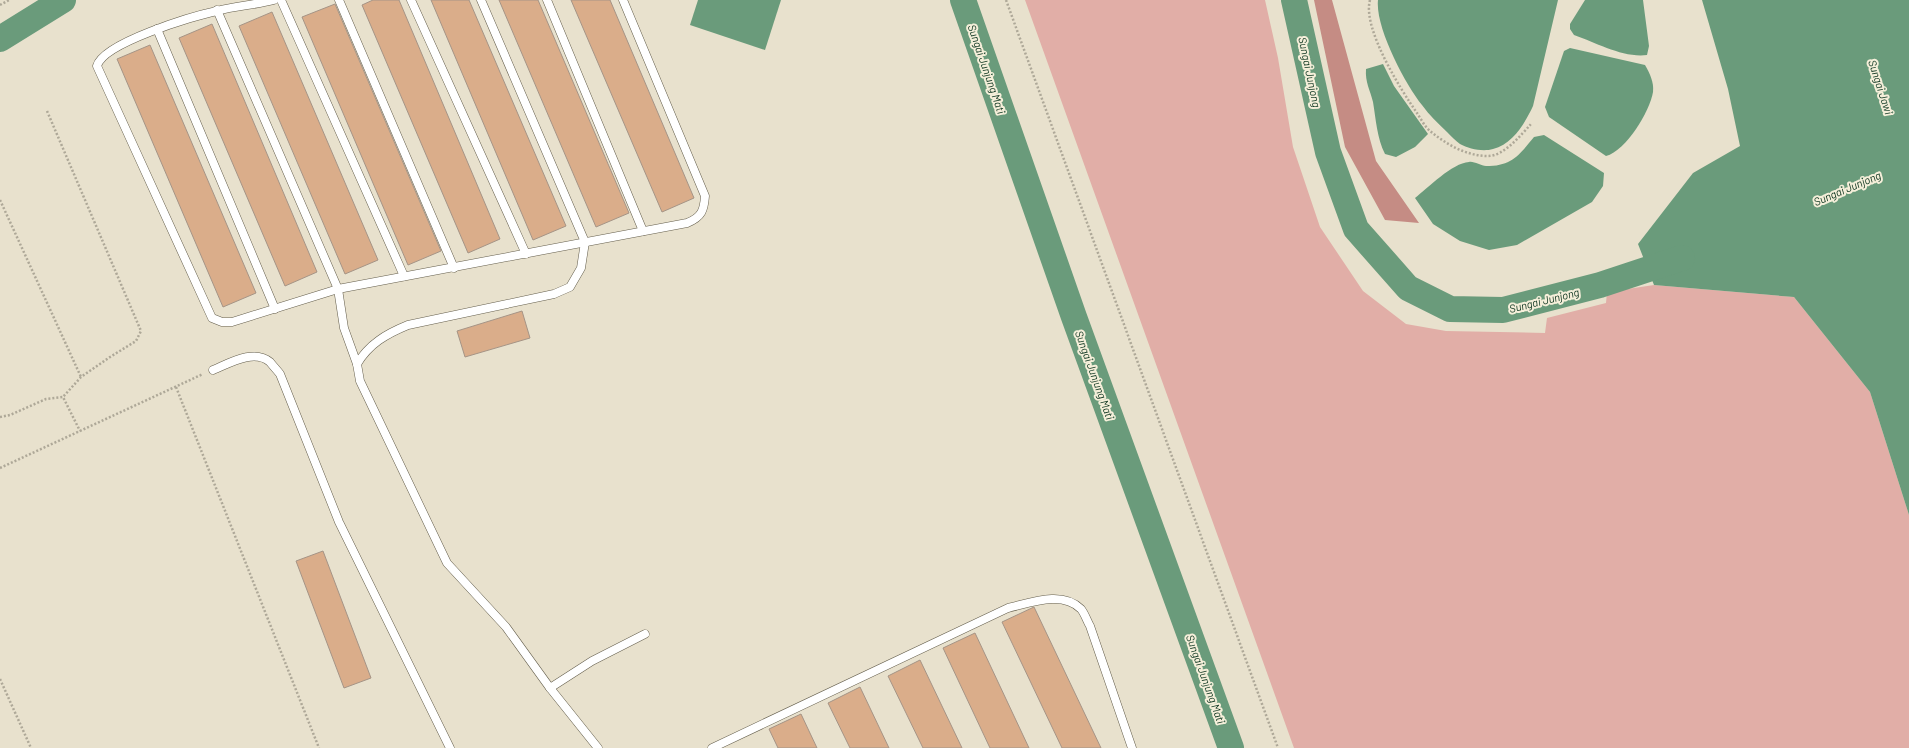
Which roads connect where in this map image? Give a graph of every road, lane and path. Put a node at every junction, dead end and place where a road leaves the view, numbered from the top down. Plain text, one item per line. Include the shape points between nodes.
1 (9, 0) edge
2 (274, 0) edge
3 (281, 0) edge
4 (339, 0) edge
5 (411, 0) edge
6 (481, 0) edge
7 (548, 0) edge
8 (623, 0) edge
9 (1006, 0) edge
10 (1370, 0) edge
11 (0, 5) edge
12 (217, 10) junction
13 (157, 29) junction
14 (47, 111) dead end
15 (1531, 124) dead end
16 (0, 200) edge
17 (643, 231) junction
18 (585, 242) junction
19 (526, 254) junction
20 (454, 268) junction
21 (404, 276) junction
22 (338, 289) junction
23 (275, 309) junction
24 (357, 364) junction
25 (213, 370) joint
26 (82, 378) junction
27 (176, 387) junction
28 (63, 397) junction
29 (0, 417) edge
30 (80, 431) junction
31 (0, 468) edge
32 (645, 634) dead end
33 (0, 679) edge
34 (550, 688) junction
35 (31, 748) edge
36 (319, 748) edge
37 (450, 748) edge
38 (598, 748) edge
39 (712, 748) edge
40 (1132, 748) edge
41 (1278, 748) edge

1 - 11 path
2 - 12 lane
3 - 21 lane
4 - 20 lane
5 - 19 lane
6 - 18 lane
7 - 17 lane
8 - 17 lane via 705,196 704,209 698,218 687,223
9 - 41 path
10 - 15 path via 1368,7 1374,31 1396,83 1429,130 1463,152 1489,156 1512,146
12 - 13 lane
12 - 22 lane
13 - 23 lane
13 - 23 lane via 115,48 98,61 98,71 212,318 232,322
14 - 26 path via 141,331 136,341
16 - 26 path
17 - 18 lane
18 - 19 lane
18 - 24 lane via 581,268 570,288 554,294 408,325 376,341 364,352
19 - 20 lane
20 - 21 lane
21 - 22 lane
22 - 23 lane
22 - 24 lane via 344,328
24 - 34 lane via 360,381 447,563 506,627
25 - 27 path
25 - 37 lane via 242,358 256,357 269,361 280,374 338,522
26 - 28 path
27 - 30 path
27 - 36 path
28 - 29 path via 46,399
28 - 30 path
30 - 31 path
32 - 34 lane via 592,661
33 - 35 path
34 - 38 lane
39 - 40 lane via 1008,608 1052,599 1069,601 1081,609 1090,626

